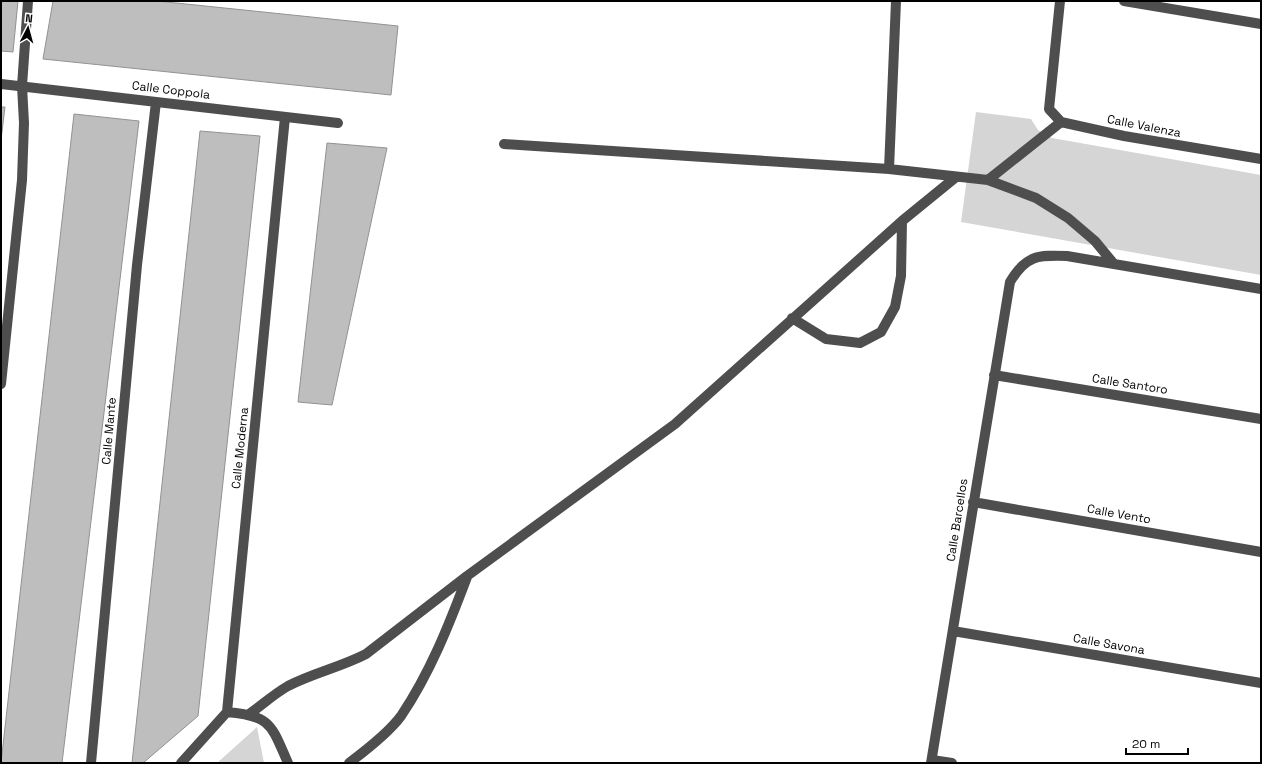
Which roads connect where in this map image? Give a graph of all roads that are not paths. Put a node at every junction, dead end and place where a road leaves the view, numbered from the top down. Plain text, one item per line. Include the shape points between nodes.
1 (28, 1) edge
2 (896, 1) edge
3 (1060, 1) edge
4 (1124, 1) edge
5 (1261, 24) edge
6 (1, 84) edge
7 (22, 86) junction
8 (156, 102) junction
9 (285, 117) junction
10 (1061, 122) junction
11 (338, 123) dead end
12 (504, 144) dead end
13 (1261, 159) edge
14 (889, 168) junction
15 (956, 177) junction
16 (988, 180) junction
17 (902, 221) junction
18 (1114, 264) junction
19 (1261, 289) edge
20 (792, 318) junction
21 (994, 375) junction
22 (1, 384) edge
23 (1261, 419) edge
24 (973, 502) junction
25 (1261, 552) edge
26 (467, 576) junction
27 (953, 631) junction
28 (1261, 683) edge
29 (227, 712) junction
30 (249, 714) junction
31 (931, 761) edge
32 (91, 763) edge
33 (181, 763) edge
34 (288, 763) edge
35 (349, 763) edge
36 (952, 763) edge

1 - 7 street
2 - 14 street
3 - 10 street via 1049,109
4 - 5 street
6 - 7 street, Calle Coppola
7 - 8 street, Calle Coppola
7 - 22 street via 22,180
8 - 9 street, Calle Coppola
8 - 32 street, Calle Mante via 137,265
9 - 11 street, Calle Coppola
9 - 29 street, Calle Moderna
10 - 13 street, Calle Valenza via 1124,136
10 - 16 street
12 - 14 street
14 - 15 street
15 - 16 street
15 - 17 street
16 - 18 street via 1036,198 1068,218 1095,241
17 - 20 street
17 - 20 street via 901,276 895,307 880,332 860,343 826,339
18 - 19 street
18 - 21 street, Calle Barcellos via 1045,255 1024,263 1010,282
20 - 26 street via 675,424
21 - 23 street, Calle Santoro
21 - 24 street, Calle Barcellos
24 - 25 street, Calle Vento
24 - 27 street, Calle Barcellos
26 - 30 street via 366,654 287,687
26 - 35 street via 447,631 400,717
27 - 28 street, Calle Savona
27 - 31 street, Calle Barcellos
29 - 30 street
29 - 33 street
30 - 34 street via 269,724
31 - 36 street

